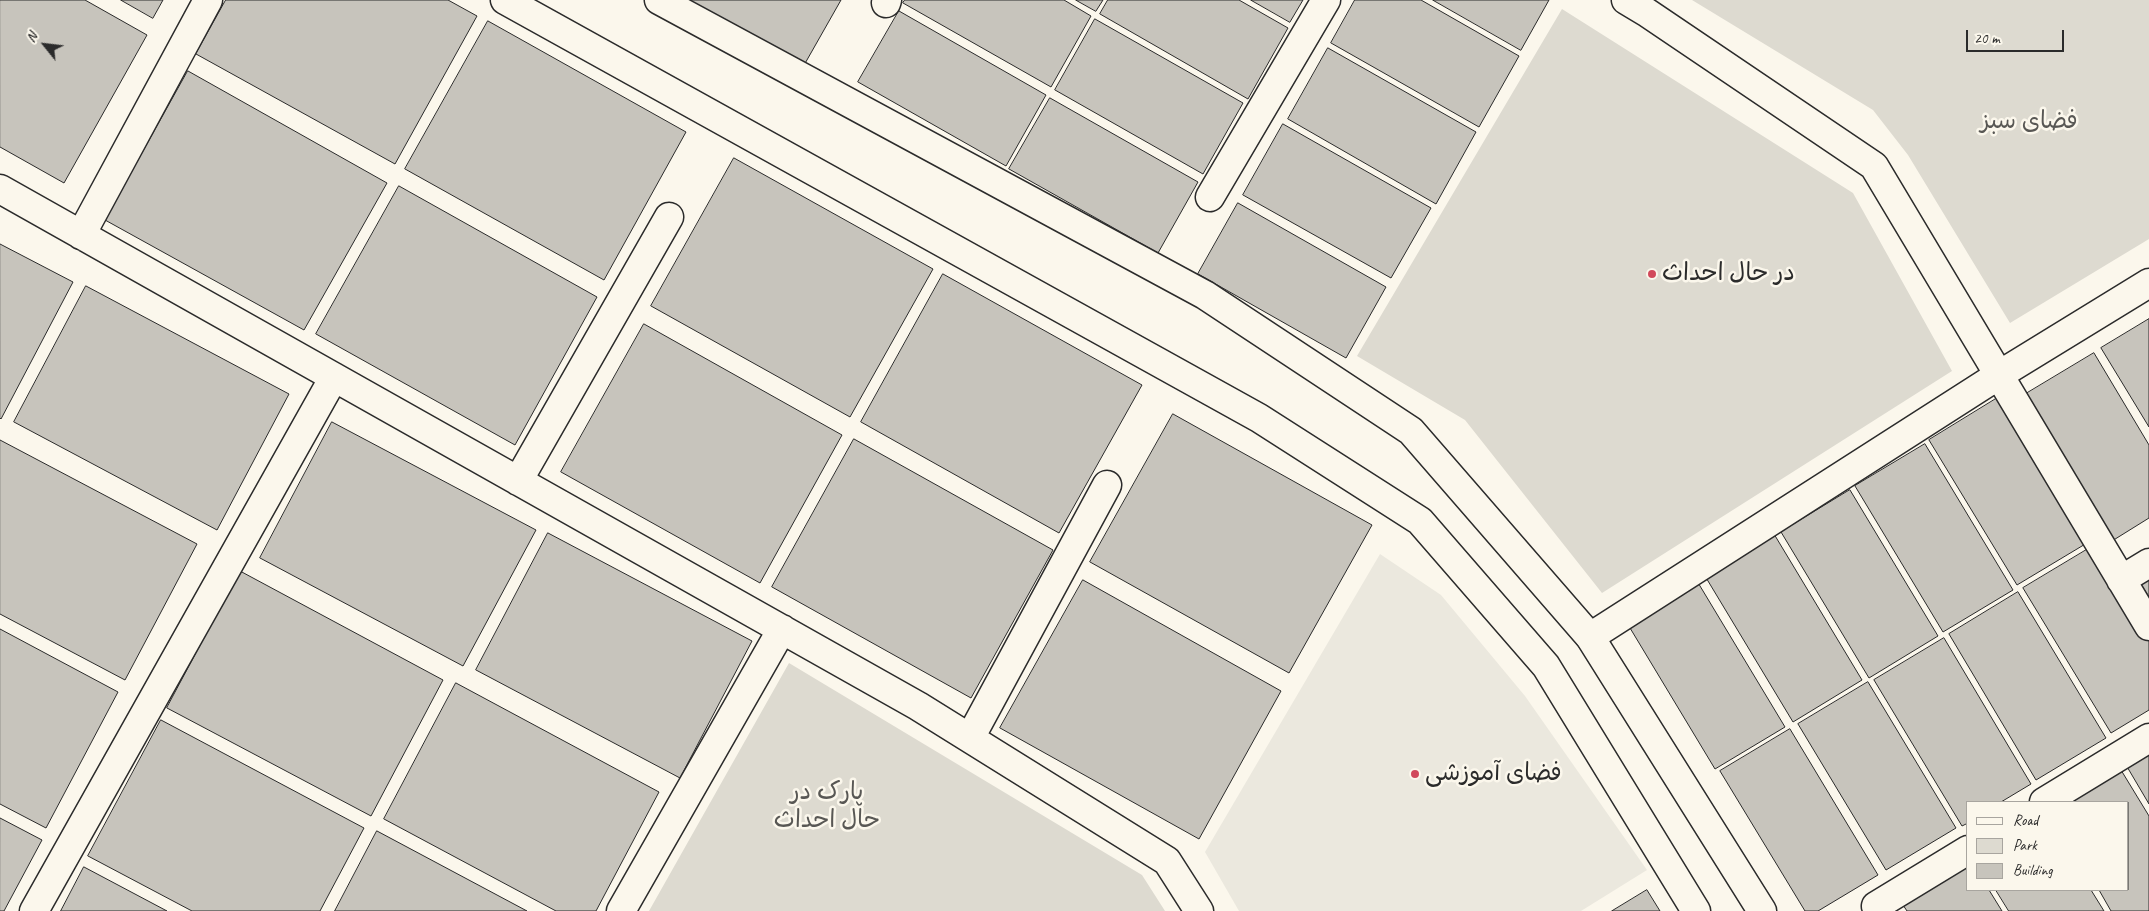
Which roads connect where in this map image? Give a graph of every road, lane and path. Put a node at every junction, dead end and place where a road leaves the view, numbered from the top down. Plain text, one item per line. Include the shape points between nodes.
1 (208, 0) edge
2 (505, 0) edge
3 (659, 0) edge
4 (1326, 0) edge
5 (1626, 0) edge
6 (0, 189) edge
7 (1210, 196) dead end
8 (669, 217) dead end
9 (81, 235) junction
10 (2149, 283) edge
11 (1999, 375) junction
12 (334, 377) junction
13 (518, 480) junction
14 (1107, 485) dead end
15 (2149, 563) edge
16 (2121, 580) junction
17 (2149, 626) edge
18 (782, 629) junction
19 (1590, 637) junction
20 (970, 738) junction
21 (2149, 738) edge
22 (2046, 801) edge
23 (1966, 851) edge
24 (1876, 906) dead end
25 (34, 911) edge
26 (620, 911) edge
27 (1199, 911) edge
28 (1696, 911) edge
29 (1762, 911) edge

1 - 9 street
2 - 28 street via 1259,418 1420,521 1546,666
3 - 19 street via 1205,294 1411,431
4 - 7 street
5 - 11 street via 1874,166
6 - 9 street
8 - 13 street
9 - 12 street
10 - 11 street
11 - 16 street
11 - 19 street
12 - 13 street
12 - 25 street
13 - 18 street
14 - 20 street
15 - 16 street
16 - 17 street
18 - 20 street
18 - 26 street
19 - 29 street
20 - 27 street via 1167,861
21 - 22 street
23 - 24 street

